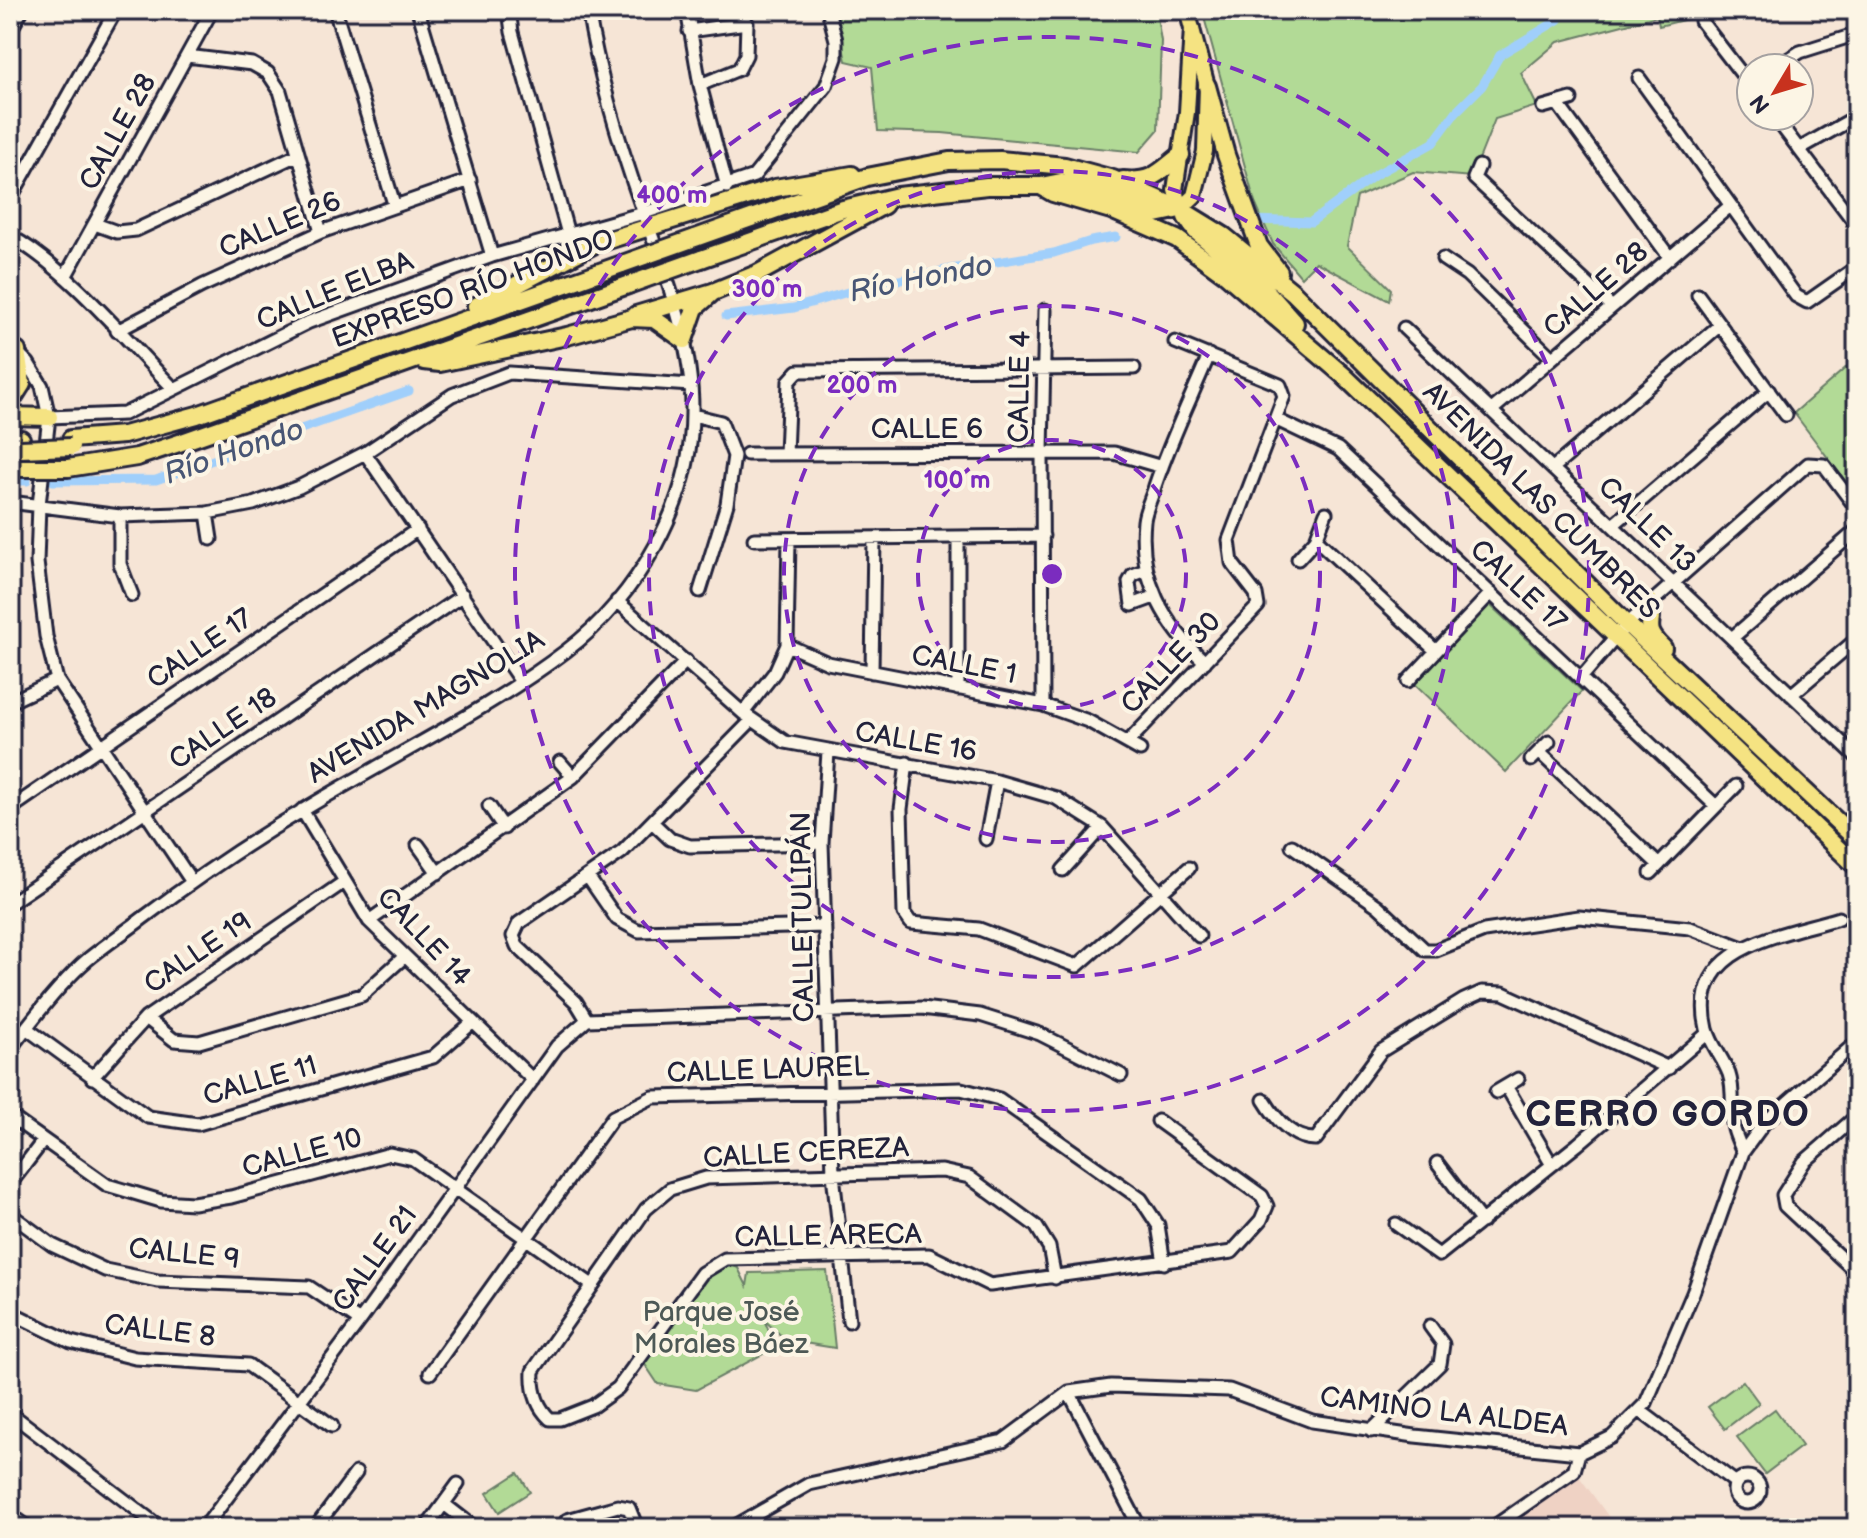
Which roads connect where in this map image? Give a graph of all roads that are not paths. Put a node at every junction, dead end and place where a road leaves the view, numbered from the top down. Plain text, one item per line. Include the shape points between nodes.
1 (22, 10) edge
2 (116, 10) edge
3 (212, 10) edge
4 (335, 10) edge
5 (418, 10) edge
6 (509, 10) edge
7 (588, 10) edge
8 (687, 10) edge
9 (828, 10) edge
10 (1187, 10) edge
11 (1701, 21) dead end
12 (1192, 28) junction
13 (10, 31) edge
14 (689, 31) junction
15 (1857, 34) edge
16 (1800, 52) edge
17 (187, 56) junction
18 (1735, 65) edge
19 (1639, 78) dead end
20 (700, 85) junction
21 (1207, 86) junction
22 (1571, 99) dead end
23 (1557, 103) junction
24 (1543, 107) dead end
25 (1857, 119) edge
26 (1786, 132) edge
27 (1799, 149) junction
28 (297, 155) junction
29 (1181, 155) junction
30 (1479, 166) dead end
31 (867, 177) junction
32 (1113, 179) junction
33 (470, 180) junction
34 (1041, 186) junction
35 (727, 187) junction
36 (898, 196) junction
37 (10, 199) edge
38 (394, 204) junction
39 (1730, 206) junction
40 (1180, 209) junction
41 (1853, 212) edge
42 (646, 219) junction
43 (95, 224) junction
44 (1857, 226) edge
45 (321, 232) junction
46 (568, 234) junction
47 (10, 236) edge
48 (1177, 239) joint
49 (492, 256) junction
50 (1670, 258) junction
51 (1443, 259) dead end
52 (1857, 267) edge
53 (65, 277) junction
54 (713, 292) junction
55 (1294, 293) junction
56 (1698, 295) dead end
57 (674, 303) junction
58 (1612, 307) junction
59 (1045, 310) dead end
60 (632, 318) junction
61 (453, 324) junction
62 (1720, 325) junction
63 (1404, 328) dead end
64 (117, 331) junction
65 (684, 340) junction
66 (1175, 342) dead end
67 (13, 348) edge
68 (1209, 355) junction
69 (1552, 358) junction
70 (414, 361) junction
71 (1134, 368) dead end
72 (1044, 369) junction
73 (1343, 375) junction
74 (691, 385) junction
75 (174, 389) junction
76 (1769, 391) junction
77 (10, 403) edge
78 (1492, 410) junction
79 (693, 415) junction
80 (1786, 415) dead end
81 (10, 416) edge
82 (49, 417) junction
83 (1275, 419) junction
84 (1042, 452) junction
85 (15, 453) edge
86 (70, 453) junction
87 (365, 453) junction
88 (747, 454) dead end
89 (786, 454) junction
90 (1162, 467) junction
91 (1553, 468) junction
92 (10, 502) edge
93 (39, 505) junction
94 (1857, 509) edge
95 (207, 513) junction
96 (1326, 513) dead end
97 (120, 516) junction
98 (1613, 525) junction
99 (418, 529) junction
100 (1857, 530) edge
101 (1043, 536) junction
102 (958, 537) junction
103 (874, 538) junction
104 (211, 539) dead end
105 (754, 539) dead end
106 (789, 539) junction
107 (1316, 539) junction
108 (1298, 559) dead end
109 (1146, 570) junction
110 (1673, 582) junction
111 (700, 591) dead end
112 (1491, 593) junction
113 (132, 595) dead end
114 (463, 595) junction
115 (1154, 597) junction
116 (617, 601) junction
117 (1650, 603) junction
118 (1621, 630) junction
119 (1732, 638) junction
120 (1857, 639) edge
121 (787, 645) junction
122 (1436, 651) junction
123 (686, 661) junction
124 (1205, 662) junction
125 (872, 672) junction
126 (1581, 678) junction
127 (57, 680) junction
128 (1408, 681) dead end
129 (521, 682) junction
130 (958, 689) junction
131 (1791, 695) junction
132 (10, 702) edge
133 (1043, 705) junction
134 (1724, 715) junction
135 (747, 716) junction
136 (1128, 742) junction
137 (1549, 742) dead end
138 (100, 746) junction
139 (1140, 750) dead end
140 (828, 752) junction
141 (1855, 752) edge
142 (560, 762) dead end
143 (907, 763) junction
144 (573, 777) junction
145 (997, 781) junction
146 (1736, 786) dead end
147 (489, 806) dead end
148 (1716, 806) junction
149 (10, 809) edge
150 (302, 810) junction
151 (145, 812) junction
152 (652, 822) junction
153 (1102, 827) junction
154 (504, 828) junction
155 (986, 839) dead end
156 (1857, 840) edge
157 (822, 843) junction
158 (418, 845) dead end
159 (1292, 846) dead end
160 (1857, 867) edge
161 (1189, 868) dead end
162 (1063, 870) dead end
163 (438, 873) junction
164 (588, 877) junction
165 (192, 882) junction
166 (344, 882) junction
167 (1161, 894) junction
168 (10, 903) edge
169 (1839, 918) dead end
170 (369, 921) junction
171 (825, 926) junction
172 (1199, 936) dead end
173 (1743, 948) junction
174 (404, 957) junction
175 (827, 1010) junction
176 (146, 1018) junction
177 (587, 1020) junction
178 (473, 1022) junction
179 (26, 1028) junction
180 (1708, 1033) junction
181 (1856, 1046) edge
182 (10, 1049) edge
183 (1669, 1068) junction
184 (1121, 1075) dead end
185 (92, 1078) junction
186 (1518, 1079) dead end
187 (533, 1080) junction
188 (830, 1092) junction
189 (1264, 1100) dead end
190 (10, 1116) edge
191 (1857, 1116) edge
192 (1158, 1121) dead end
193 (43, 1141) junction
194 (1743, 1152) junction
195 (1437, 1163) dead end
196 (1552, 1165) junction
197 (833, 1174) junction
198 (10, 1184) edge
199 (456, 1189) junction
200 (10, 1214) edge
201 (1482, 1222) junction
202 (1396, 1224) dead end
203 (525, 1238) junction
204 (842, 1256) junction
205 (1164, 1263) junction
206 (1856, 1268) edge
207 (1055, 1278) junction
208 (592, 1285) junction
209 (10, 1312) edge
210 (360, 1321) junction
211 (849, 1321) dead end
212 (1430, 1326) dead end
213 (430, 1373) dead end
214 (1069, 1392) junction
215 (300, 1401) junction
216 (538, 1401) joint
217 (1639, 1410) junction
218 (10, 1413) edge
219 (332, 1426) dead end
220 (1371, 1431) junction
221 (1579, 1453) junction
222 (356, 1473) dead end
223 (1736, 1483) dead end
224 (458, 1484) dead end
225 (444, 1504) junction
226 (10, 1514) edge
227 (567, 1520) dead end
228 (29, 1528) edge
229 (161, 1528) edge
230 (204, 1528) edge
231 (315, 1528) edge
232 (426, 1528) edge
233 (475, 1528) edge
234 (637, 1528) edge
235 (732, 1528) edge
236 (1140, 1528) edge
237 (1492, 1528) edge

1 - 13 street
2 - 37 street
3 - 17 street, CALLE 28
4 - 38 street
5 - 33 street
6 - 46 street
7 - 42 street, AVENIDA MAGNOLIA
8 - 14 street
9 - 35 street, CALLE ELBA via 836,58 826,86 754,176
10 - 12 main road
11 - 18 street
12 - 21 main road
12 - 29 main road
14 - 20 street
14 - 20 street via 747,23 746,55 739,69
15 - 16 street
17 - 28 street via 252,64 268,73 280,91
17 - 43 street, CALLE 28
19 - 39 street
20 - 35 street
21 - 40 main road via 1205,151 1194,196
21 - 55 highway via 1259,246
22 - 23 street
23 - 24 street
23 - 50 street
25 - 27 street
26 - 27 street
27 - 41 street
28 - 43 street via 136,230 117,232
28 - 45 street
29 - 32 highway via 1143,181
29 - 40 main road via 1175,190
30 - 58 street via 1474,178
31 - 32 highway, EXPRESO RÍO HONDO via 922,164 1000,160 1065,166
31 - 42 highway via 805,181
31 - 61 highway, EXPRESO RÍO HONDO, bridge
32 - 40 highway, EXPRESO RÍO HONDO
33 - 38 street, CALLE 26
33 - 49 street
34 - 36 highway, EXPRESO RÍO HONDO
34 - 40 highway via 1073,184 1156,214
34 - 48 highway, EXPRESO RÍO HONDO
35 - 42 street, CALLE ELBA
36 - 54 highway via 772,267
36 - 70 highway, EXPRESO RÍO HONDO, bridge via 818,216
38 - 45 street, CALLE 26
39 - 50 street, CALLE 28
39 - 52 street via 1796,296 1807,302
40 - 55 highway, AVENIDA LAS CUMBRES via 1224,236
40 - 73 highway via 1196,231 1261,285
41 - 44 street
42 - 46 street, CALLE ELBA
42 - 57 street, AVENIDA MAGNOLIA
42 - 61 highway via 465,312
43 - 53 street, CALLE 28
45 - 64 street, CALLE 26
46 - 49 street, CALLE ELBA
47 - 53 street
48 - 73 highway, AVENIDA LAS CUMBRES
49 - 75 street, CALLE ELBA via 309,322
50 - 58 street, CALLE 28
51 - 69 street via 1467,275
53 - 64 street
54 - 57 highway
54 - 65 highway via 695,308
55 - 118 highway, AVENIDA LAS CUMBRES
56 - 62 street
57 - 60 highway
57 - 65 street, AVENIDA MAGNOLIA
58 - 69 street, CALLE 28
59 - 72 street, CALLE 4
60 - 65 highway via 654,319
60 - 70 highway via 440,363
61 - 86 highway, EXPRESO RÍO HONDO via 197,415 104,438
62 - 76 street
62 - 91 street
63 - 78 street, CALLE 13
64 - 75 street
65 - 74 street, AVENIDA MAGNOLIA
66 - 68 street
67 - 77 highway via 22,384
67 - 82 street via 42,386
68 - 83 street via 1280,385 1284,396
68 - 90 street
69 - 78 street, CALLE 28
70 - 86 highway, EXPRESO RÍO HONDO via 156,451 105,464
71 - 72 street
72 - 84 street, CALLE 4
72 - 89 street via 798,371 789,381
73 - 118 highway, AVENIDA LAS CUMBRES
74 - 79 street, AVENIDA MAGNOLIA
74 - 87 street via 509,373 452,395
75 - 82 street, CALLE ELBA via 124,414
76 - 80 street
76 - 98 street
78 - 91 street, CALLE 13
79 - 111 street via 721,422 734,456 727,504
79 - 116 street, AVENIDA MAGNOLIA via 673,510 651,555
81 - 82 highway
82 - 93 street
83 - 112 street, CALLE 17 via 1338,449
83 - 124 street, CALLE 30 via 1229,540 1232,563 1256,594 1258,606
84 - 89 street, CALLE 6
84 - 90 street, CALLE 6 via 1114,453
84 - 101 street, CALLE 4
85 - 86 highway, EXPRESO RÍO HONDO, bridge
85 - 86 highway, EXPRESO RÍO HONDO
87 - 95 street via 299,487
87 - 99 street
88 - 89 street, CALLE 6
90 - 109 street via 1144,520
91 - 98 street, CALLE 13
92 - 93 street
93 - 97 street
93 - 127 street via 37,562
94 - 110 street via 1824,465 1808,464
95 - 97 street
95 - 104 street
96 - 107 street
97 - 113 street via 120,564
98 - 110 street, CALLE 13
99 - 114 street
99 - 138 street, CALLE 17
100 - 119 street
101 - 102 street
101 - 133 street, CALLE 4
102 - 103 street
102 - 130 street
103 - 106 street
103 - 125 street
105 - 106 street
106 - 121 street
107 - 108 street
107 - 122 street
109 - 115 street
109 - 115 street via 1129,582 1132,605
110 - 117 street
110 - 119 street, CALLE 13
112 - 122 street
112 - 126 street, CALLE 17
114 - 129 street
114 - 151 street, CALLE 18
115 - 124 street
116 - 123 street, CALLE 16
116 - 129 street, AVENIDA MAGNOLIA via 569,649
117 - 118 street
117 - 134 highway via 1651,634 1722,705
118 - 126 street
118 - 134 highway, AVENIDA LAS CUMBRES
118 - 160 highway, AVENIDA LAS CUMBRES
119 - 131 street, CALLE 13
120 - 131 street
121 - 125 street, CALLE 1 via 828,663
121 - 135 street
122 - 128 street
123 - 135 street, CALLE 16
123 - 144 street
124 - 136 street, CALLE 30
125 - 130 street, CALLE 1
126 - 148 street, CALLE 17
127 - 132 street
127 - 138 street
129 - 150 street, AVENIDA MAGNOLIA
130 - 133 street, CALLE 1
131 - 141 street, CALLE 13
133 - 136 street, CALLE 1
134 - 156 highway, AVENIDA LAS CUMBRES
135 - 140 street, CALLE 16 via 785,742
135 - 152 street
136 - 139 street, CALLE 1
137 - 148 street via 1535,756 1655,869
138 - 149 street, CALLE 17
138 - 151 street
140 - 143 street, CALLE 16
140 - 157 street, CALLE TULIPÁN
142 - 144 street
143 - 145 street, CALLE 16
143 - 167 street via 901,809 904,913 911,923 979,929 1077,966
144 - 154 street
145 - 153 street, CALLE 16 via 1056,798
145 - 155 street
146 - 148 street
147 - 154 street
150 - 165 street, AVENIDA MAGNOLIA
150 - 166 street, CALLE 14
151 - 165 street
151 - 168 street, CALLE 18
152 - 157 street via 670,839 690,846
152 - 164 street
153 - 162 street
153 - 167 street, CALLE 16
154 - 163 street
157 - 171 street, CALLE TULIPÁN
158 - 163 street
159 - 173 street via 1378,906 1425,950 1484,931 1579,917 1690,928
161 - 167 street
163 - 170 street
164 - 171 street via 617,919 639,931
164 - 177 street via 519,923 513,936
165 - 179 street, AVENIDA MAGNOLIA via 85,961
166 - 170 street, CALLE 14
166 - 176 street, CALLE 19
167 - 172 street, CALLE 16
169 - 173 street
170 - 174 street, CALLE 14
171 - 175 street, CALLE TULIPÁN
173 - 180 street via 1721,962 1708,981 1703,1007
174 - 176 street via 362,995 199,1042 174,1040
174 - 178 street, CALLE 14
175 - 177 street
175 - 184 street via 922,1008 980,1015 1040,1034
175 - 188 street, CALLE TULIPÁN
176 - 185 street, CALLE 19
177 - 187 street, CALLE 21 via 557,1046
178 - 185 street, CALLE 11 via 433,1057 198,1124 148,1117
178 - 187 street, CALLE 14
179 - 182 street, AVENIDA MAGNOLIA
179 - 185 street, CALLE 11
180 - 183 street
180 - 194 street via 1730,1076 1734,1131
181 - 194 street, CAMINO LA ALDEA via 1764,1123
183 - 189 street via 1503,993 1482,992 1381,1051 1316,1139 1305,1139 1276,1120
183 - 196 street
186 - 196 street via 1501,1089
187 - 199 street, CALLE 21
188 - 197 street, CALLE TULIPÁN
188 - 203 street, CALLE LAUREL via 653,1097 613,1117
188 - 205 street, CALLE LAUREL via 961,1089 999,1099 1141,1199 1158,1225
190 - 193 street, CALLE 10
191 - 206 street via 1804,1162 1783,1195 1785,1206
192 - 205 street, CALLE ARECA via 1262,1196 1267,1206 1232,1252
193 - 198 street
193 - 199 street, CALLE 10 via 107,1185 161,1201 231,1197 390,1154 413,1159
194 - 217 street, CAMINO LA ALDEA via 1693,1293
195 - 201 street
196 - 201 street
197 - 204 street, CALLE TULIPÁN
197 - 207 street, CALLE CEREZA via 942,1171 969,1177 1036,1226 1049,1247
197 - 208 street, CALLE CEREZA via 706,1178 670,1189 646,1209
199 - 203 street, CALLE 10
199 - 210 street, CALLE 21
200 - 210 street, CALLE 9 via 52,1245 105,1270 158,1281 309,1287
201 - 202 street via 1439,1255
203 - 208 street, CALLE 10
203 - 213 street, CALLE LAUREL
204 - 207 street, CALLE ARECA via 929,1255 990,1285
204 - 211 street, CALLE TULIPÁN
204 - 216 street, CALLE ARECA via 725,1259 702,1273 618,1388 593,1406 560,1419 550,1419
205 - 207 street, CALLE ARECA
208 - 216 street, CALLE CEREZA via 533,1371
209 - 215 street, CALLE 8 via 71,1342 135,1358 248,1365
210 - 215 street, CALLE 21
212 - 220 street via 1443,1344 1440,1364
214 - 220 street, CAMINO LA ALDEA via 1111,1386 1229,1390 1312,1421
214 - 235 street, CAMINO LA ALDEA via 1003,1441 809,1484
214 - 236 street
215 - 219 street, CALLE 8
215 - 230 street, CALLE 21
217 - 221 street, CAMINO LA ALDEA via 1612,1437
217 - 223 street
218 - 229 street
220 - 221 street, CAMINO LA ALDEA
221 - 237 street via 1574,1471
222 - 231 street
224 - 225 street
225 - 232 street
225 - 233 street
226 - 228 street
227 - 234 street via 618,1506 629,1508

